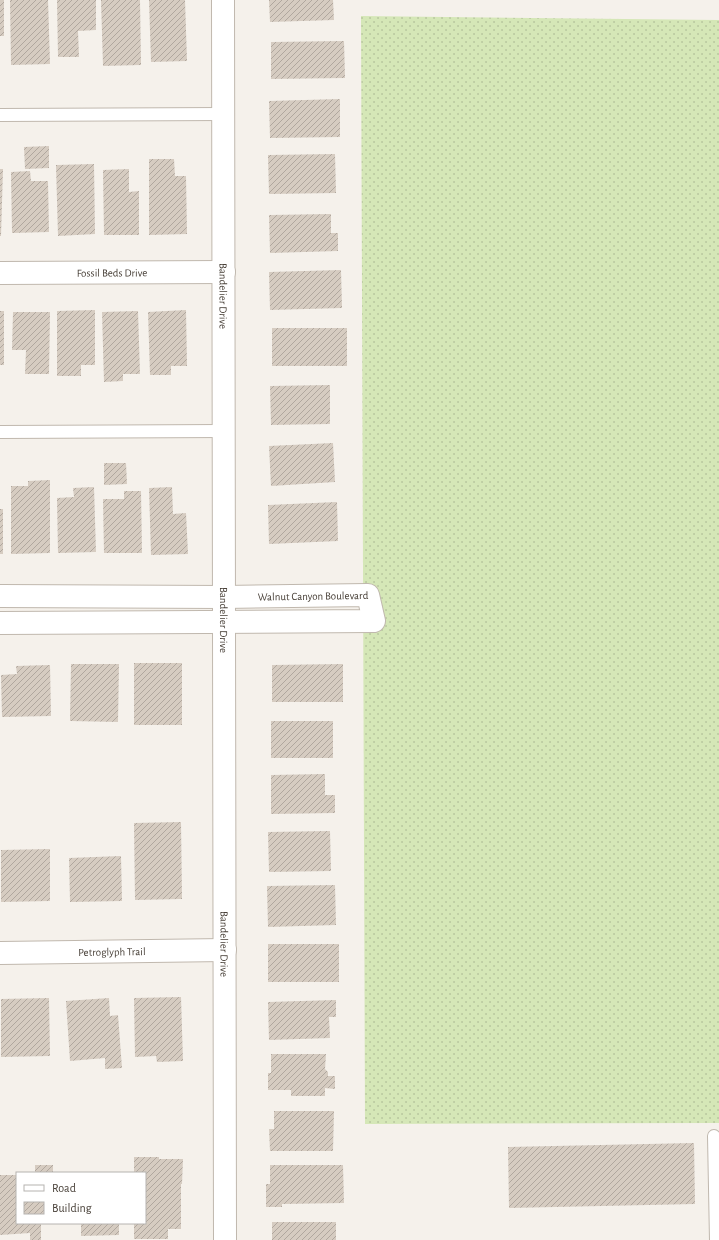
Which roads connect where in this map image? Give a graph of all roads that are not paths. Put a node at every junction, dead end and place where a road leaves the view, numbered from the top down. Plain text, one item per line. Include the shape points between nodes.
1 (223, 0) edge
2 (223, 114) junction
3 (0, 115) edge
4 (224, 272) junction
5 (0, 273) edge
6 (224, 431) junction
7 (0, 432) edge
8 (0, 596) edge
9 (224, 596) junction
10 (224, 622) junction
11 (0, 623) edge
12 (225, 950) junction
13 (0, 953) edge
14 (714, 1136) dead end
15 (225, 1240) edge
16 (716, 1240) edge

1 - 2 street, Bandelier Drive
2 - 3 lane
2 - 4 street, Bandelier Drive
4 - 5 street, Fossil Beds Drive
4 - 6 street, Bandelier Drive
6 - 7 lane
6 - 9 street, Bandelier Drive
8 - 9 street, Walnut Canyon Boulevard
9 - 10 street, Bandelier Drive
9 - 10 street, Walnut Canyon Boulevard via 368,595 374,621
10 - 11 street, Walnut Canyon Boulevard
10 - 12 street, Bandelier Drive
12 - 13 street, Petroglyph Trail
12 - 15 street, Bandelier Drive
14 - 16 lane

